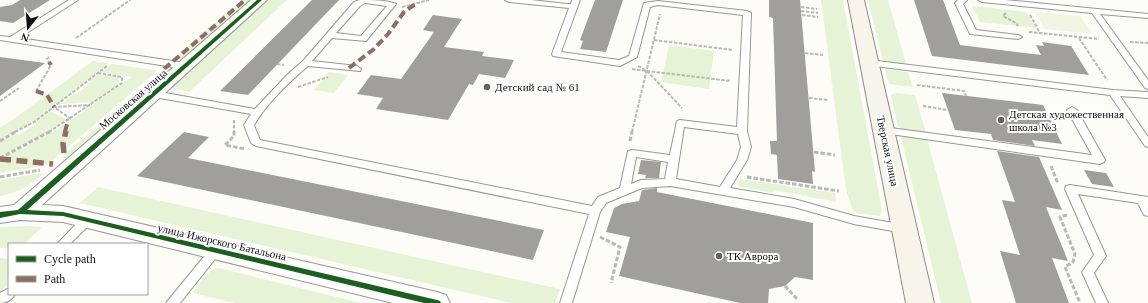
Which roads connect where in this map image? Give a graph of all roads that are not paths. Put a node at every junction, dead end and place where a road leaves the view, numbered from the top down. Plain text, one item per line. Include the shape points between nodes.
1 (74, 0) edge
2 (260, 0) edge
3 (366, 0) edge
4 (509, 0) edge
5 (856, 0) edge
6 (963, 0) edge
7 (982, 0) edge
8 (575, 3) edge
9 (1094, 11) junction
10 (1148, 16) edge
11 (330, 35) junction
12 (1018, 37) dead end
13 (0, 38) edge
14 (11, 40) junction
15 (306, 63) junction
16 (869, 63) junction
17 (186, 66) junction
18 (357, 69) dead end
19 (1148, 86) edge
20 (1113, 93) junction
21 (154, 94) junction
22 (1148, 95) edge
23 (1072, 110) dead end
24 (257, 112) junction
25 (884, 130) junction
26 (742, 132) junction
27 (1148, 144) edge
28 (674, 158) junction
29 (670, 182) junction
30 (625, 190) junction
31 (723, 191) junction
32 (1145, 200) edge
33 (595, 211) junction
34 (1148, 212) edge
35 (10, 214) edge
36 (87, 220) junction
37 (904, 229) junction
38 (64, 243) edge
39 (215, 251) junction
40 (8, 294) edge
41 (0, 300) edge
42 (172, 303) edge
43 (437, 303) edge
44 (566, 303) edge
45 (920, 303) edge
46 (1102, 303) edge

1 - 14 lane
2 - 17 street, Московская улица
3 - 11 lane via 358,4
3 - 11 lane via 392,4 363,39
4 - 8 lane via 567,6
5 - 16 main road, Тверская улица
6 - 12 lane via 959,3 973,32
7 - 9 lane
8 - 26 lane via 556,54 620,63 633,57 647,5 663,3 747,13
9 - 10 lane
9 - 19 lane
11 - 15 lane
13 - 14 lane
14 - 17 lane via 128,54
15 - 18 lane
15 - 24 lane
16 - 20 lane
16 - 25 main road, Тверская улица
17 - 21 street, Московская улица
20 - 22 lane
20 - 27 lane
21 - 24 lane
21 - 35 street, Московская улица
23 - 25 lane via 1100,160
24 - 33 lane via 249,125 256,143
25 - 37 main road, Тверская улица
26 - 28 lane via 680,123
26 - 31 lane via 746,147 742,160
28 - 29 lane
28 - 30 lane via 632,153
29 - 30 lane via 641,184
29 - 31 lane
30 - 33 lane via 602,200
31 - 37 lane via 794,203 854,220
32 - 34 lane
32 - 46 lane via 1070,189 1100,256 1088,272
33 - 44 lane
35 - 36 street, улица Ижорского Батальона via 63,214
36 - 38 lane
36 - 39 street, улица Ижорского Батальона
37 - 45 main road, Тверская улица
39 - 42 lane
39 - 43 street, улица Ижорского Батальона
40 - 41 lane

